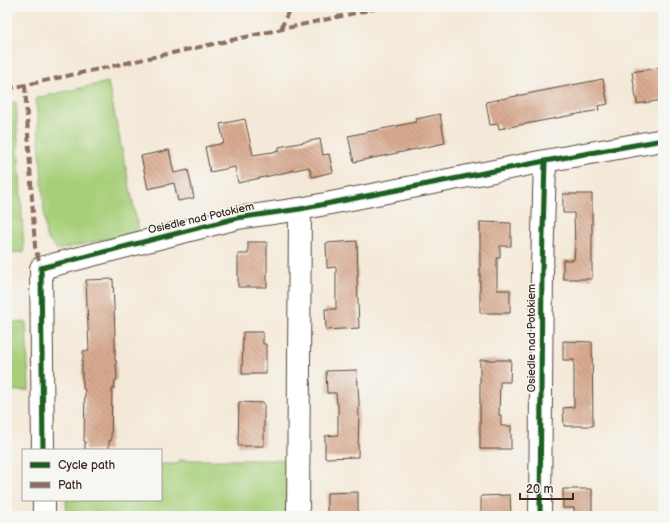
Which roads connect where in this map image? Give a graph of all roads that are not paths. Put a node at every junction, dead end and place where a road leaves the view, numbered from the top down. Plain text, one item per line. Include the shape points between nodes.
1 (663, 140) edge
2 (545, 161) junction
3 (300, 209) junction
4 (43, 449) edge
5 (44, 501) edge
6 (44, 516) edge
7 (298, 516) edge
8 (540, 516) edge

1 - 2 street, Osiedle nad Potokiem
2 - 3 street, Osiedle nad Potokiem
2 - 8 street, Osiedle nad Potokiem
3 - 4 street, Osiedle nad Potokiem via 237,218 41,268
3 - 7 street
5 - 6 street

